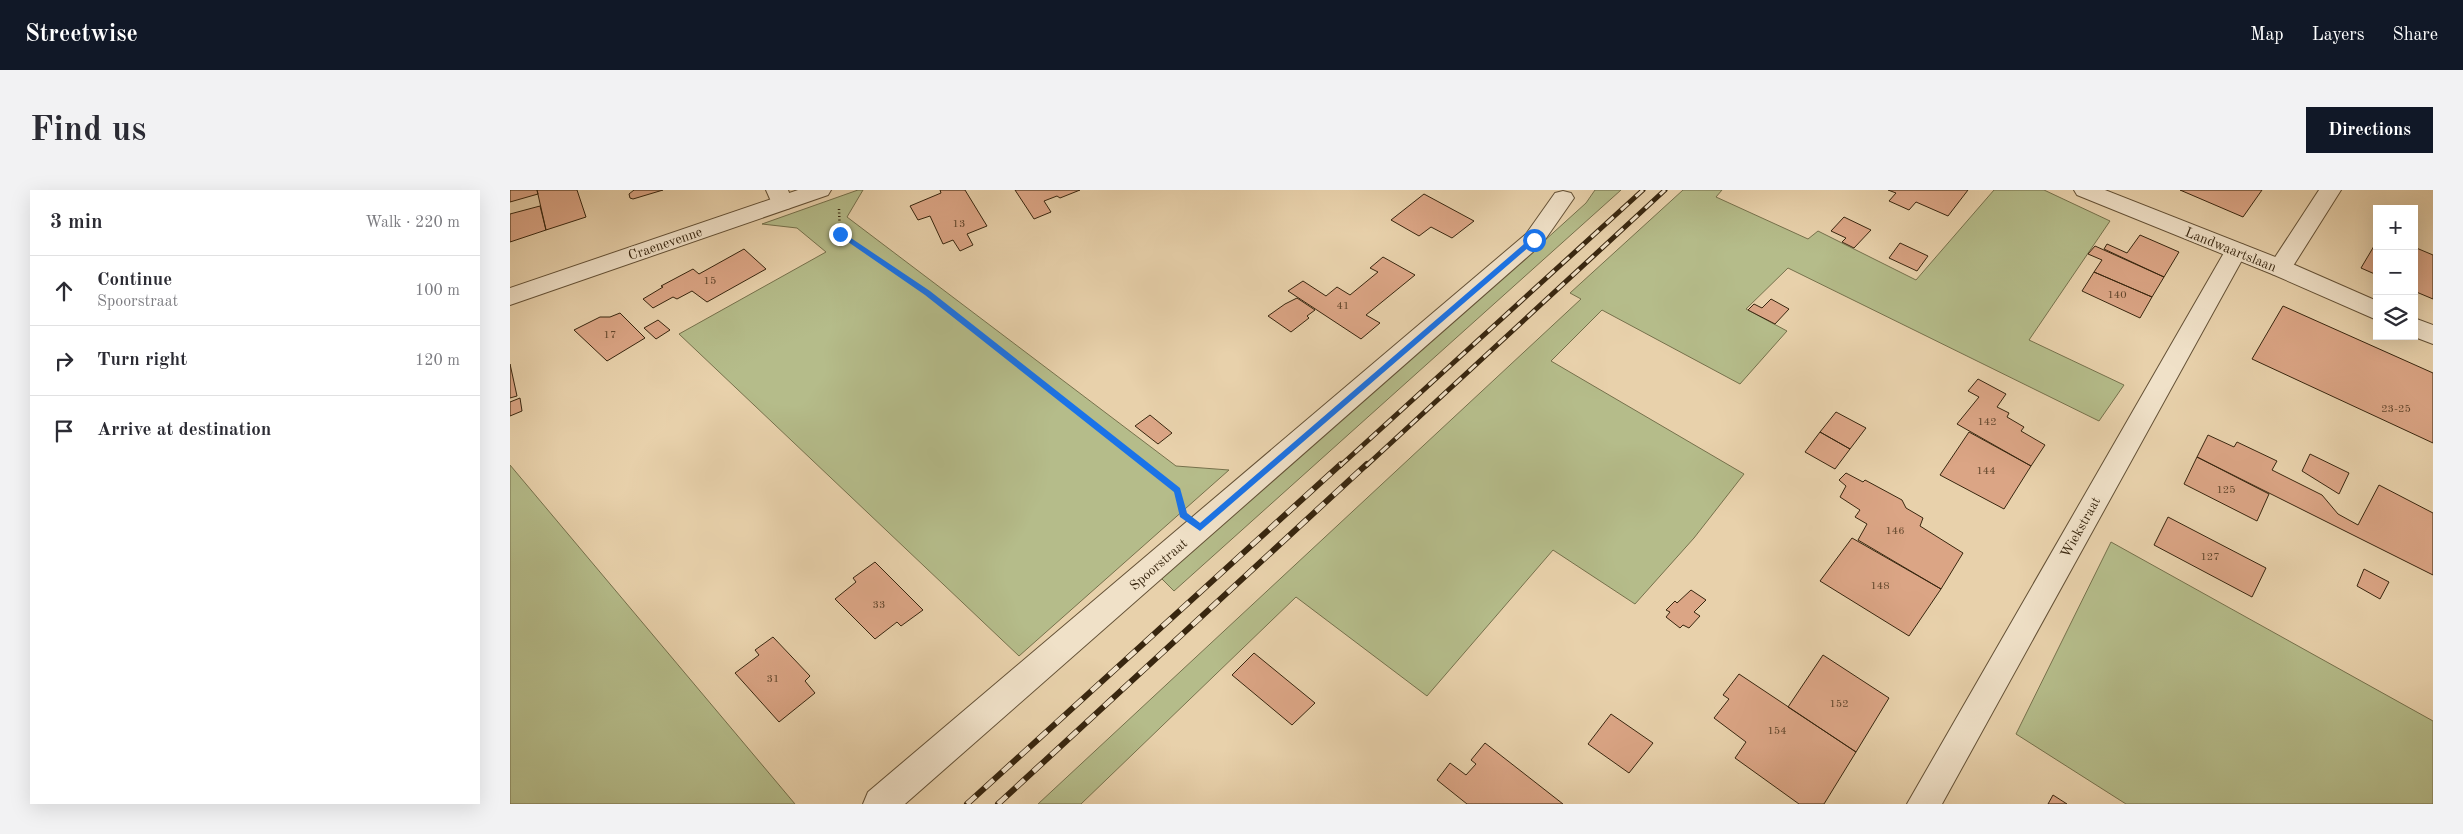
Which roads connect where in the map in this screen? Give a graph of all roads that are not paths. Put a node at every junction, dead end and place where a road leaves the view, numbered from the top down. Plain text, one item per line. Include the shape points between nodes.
1 (820, 190) edge
2 (2085, 190) edge
3 (2330, 190) edge
4 (779, 197) edge
5 (1563, 198) dead end
6 (2236, 251) junction
7 (2280, 268) junction
8 (510, 297) edge
9 (2373, 308) edge
10 (2418, 329) edge
11 (2433, 335) edge
12 (880, 804) edge
13 (1924, 804) edge

1 - 4 street, Craenevenne
2 - 6 street, Landwaartslaan
3 - 7 street
4 - 8 street, Craenevenne
5 - 12 street, Spoorstraat via 1534,240 1192,521
6 - 7 street, Landwaartslaan
6 - 13 street, Wiekstraat
7 - 9 street, Landwaartslaan
10 - 11 street

